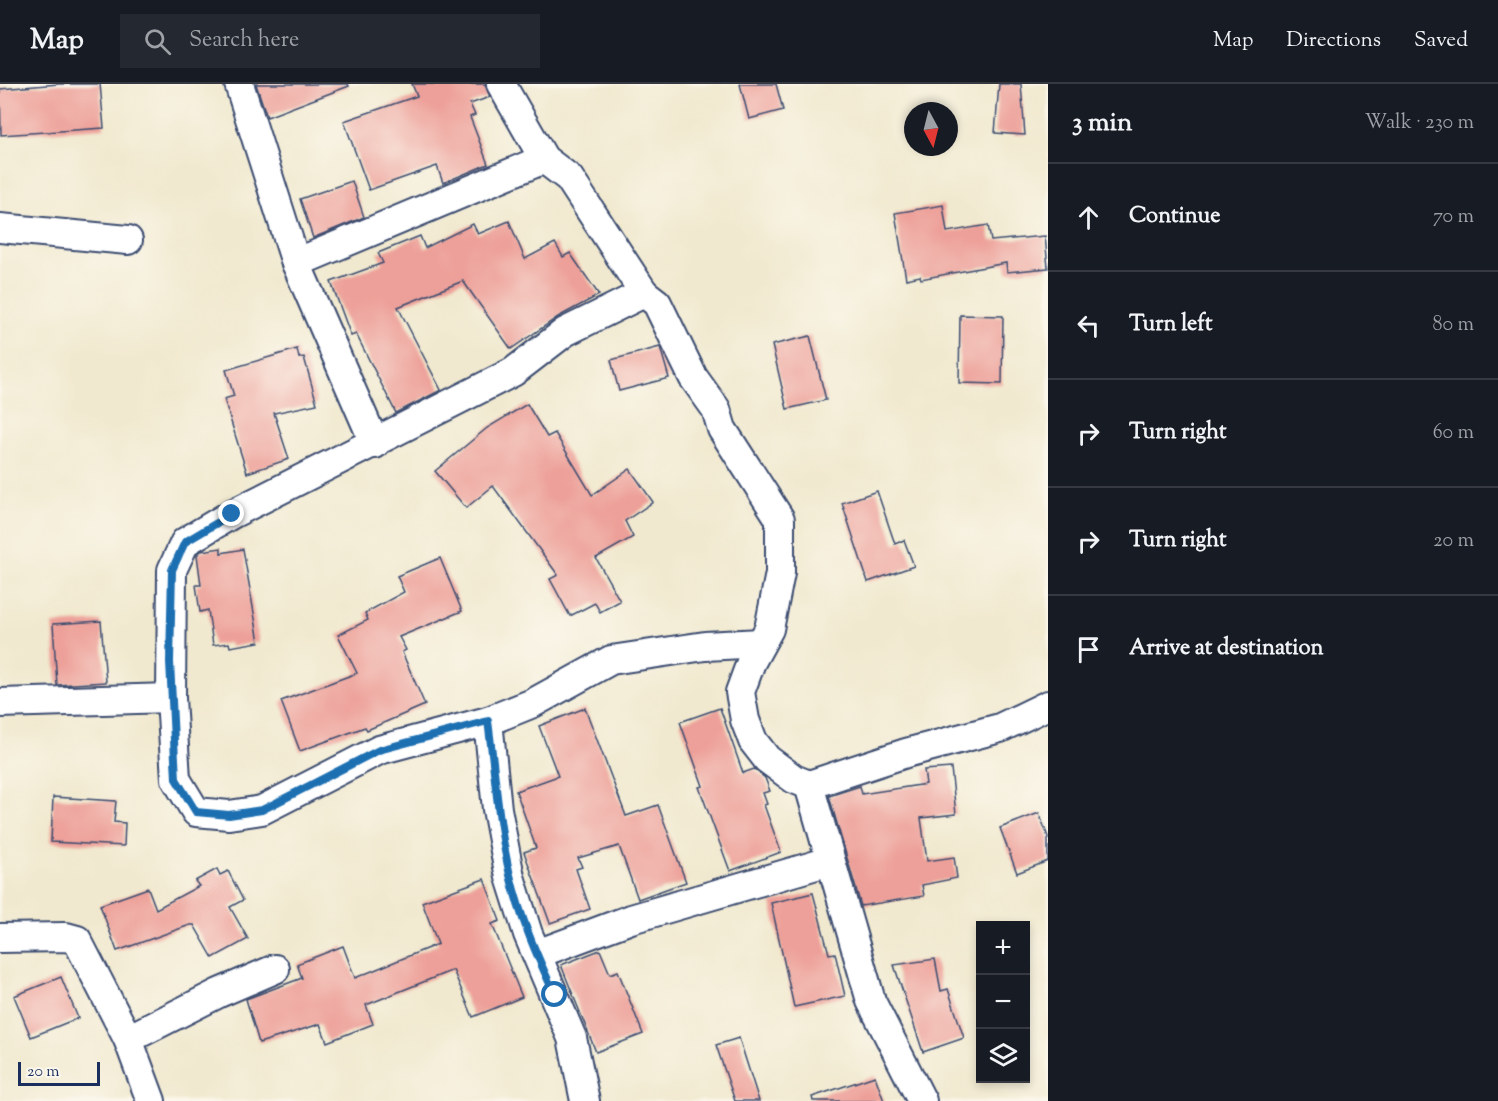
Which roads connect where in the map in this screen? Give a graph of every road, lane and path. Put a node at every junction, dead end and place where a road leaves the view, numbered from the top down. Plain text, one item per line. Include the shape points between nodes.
1 (239, 84) edge
2 (502, 84) edge
3 (544, 159) junction
4 (0, 228) edge
5 (128, 240) dead end
6 (297, 263) junction
7 (644, 293) junction
8 (375, 444) junction
9 (761, 643) junction
10 (171, 698) junction
11 (0, 703) edge
12 (1048, 705) edge
13 (488, 721) junction
14 (809, 785) junction
15 (830, 861) junction
16 (0, 938) edge
17 (537, 954) junction
18 (275, 969) dead end
19 (128, 1039) junction
20 (151, 1101) edge
21 (585, 1101) edge
22 (922, 1101) edge

1 - 6 street
2 - 3 street
3 - 6 street
3 - 7 street via 569,178
4 - 5 street
6 - 8 street
7 - 8 street via 565,332 513,372
7 - 9 street via 657,303 693,377 716,409 722,429 780,519 780,573 769,629
8 - 10 street via 232,514 185,542 172,570
9 - 13 street via 705,646 611,660 533,703
9 - 14 street via 740,692 745,720 753,741 767,759
10 - 11 street
10 - 13 street via 176,779 196,812 229,815 262,810 379,750
12 - 14 street via 1000,728
13 - 17 street via 510,877
14 - 15 street
15 - 17 street via 631,919
15 - 22 street via 870,1001
16 - 19 street via 77,940
17 - 21 street via 572,1038
18 - 19 street
19 - 20 street

